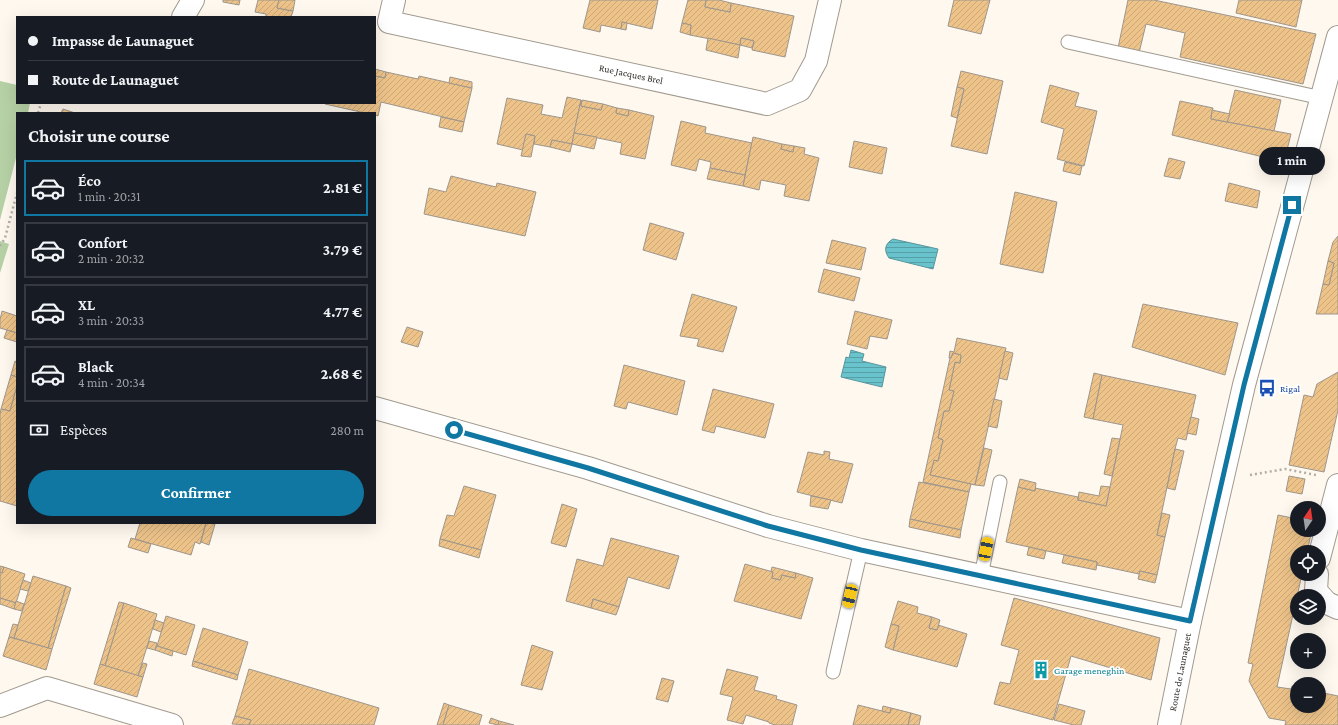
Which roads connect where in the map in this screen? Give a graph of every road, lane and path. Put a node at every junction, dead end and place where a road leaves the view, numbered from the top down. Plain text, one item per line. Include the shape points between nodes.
1 (192, 0) edge
2 (394, 0) edge
3 (830, 0) edge
4 (184, 16) edge
5 (1338, 37) edge
6 (1068, 42) dead end
7 (1322, 98) junction
8 (16, 197) edge
9 (0, 246) edge
10 (376, 408) edge
11 (1318, 475) dead end
12 (1246, 476) dead end
13 (1000, 482) dead end
14 (1338, 485) edge
15 (1322, 545) edge
16 (861, 550) junction
17 (980, 576) junction
18 (1317, 581) edge
19 (1338, 608) edge
20 (1190, 621) junction
21 (833, 672) dead end
22 (0, 706) edge
23 (172, 725) edge
24 (1169, 725) edge

1 - 4 street
2 - 3 street, Rue Jacques Brel via 389,22 767,104 800,90 816,61
5 - 7 street, Route de Launaguet
6 - 7 lane
7 - 20 street, Route de Launaguet via 1244,385
8 - 9 path via 5,238
10 - 16 street via 588,468 768,526
11 - 12 path via 1285,469
13 - 17 lane
14 - 15 street
16 - 17 street
16 - 21 lane
17 - 20 street
18 - 19 street via 1316,591 1327,604
20 - 24 street, Route de Launaguet
22 - 23 street via 47,688

